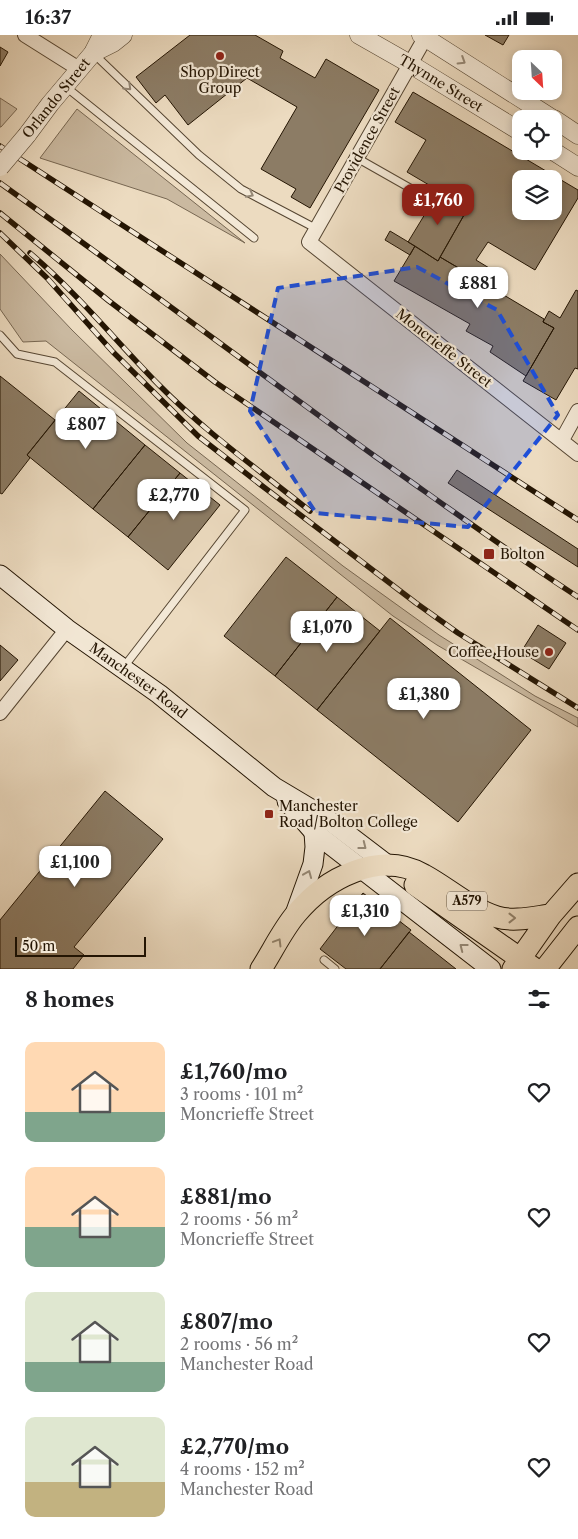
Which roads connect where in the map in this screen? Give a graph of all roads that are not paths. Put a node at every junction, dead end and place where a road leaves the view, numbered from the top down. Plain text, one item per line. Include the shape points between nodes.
1 (25, 35) edge
2 (102, 35) edge
3 (123, 35) edge
4 (359, 35) edge
5 (423, 36) edge
6 (93, 53) junction
7 (410, 64) junction
8 (79, 69) junction
9 (65, 85) junction
10 (539, 110) edge
11 (562, 125) edge
12 (512, 126) edge
13 (578, 135) edge
14 (562, 157) edge
15 (357, 158) junction
16 (0, 167) edge
17 (578, 167) edge
18 (424, 196) dead end
19 (317, 229) junction
20 (254, 239) dead end
21 (309, 242) joint
22 (0, 335) edge
23 (578, 411) edge
24 (562, 440) junction
25 (578, 454) edge
26 (0, 575) edge
27 (67, 629) junction
28 (123, 668) junction
29 (0, 713) edge
30 (274, 787) junction
31 (314, 832) junction
32 (388, 866) junction
33 (362, 869) junction
34 (578, 884) edge
35 (295, 915) junction
36 (550, 915) junction
37 (578, 927) edge
38 (324, 961) dead end
39 (523, 965) edge
40 (261, 969) edge
41 (335, 969) edge
42 (492, 969) edge
43 (545, 969) edge

1 - 8 street
2 - 6 street, Orlando Street
3 - 6 street, Orlando Street
4 - 7 street, Thynne Street
5 - 7 street, Providence Street
5 -> 10 street, Thynne Street
6 - 8 street, Orlando Street
6 -> 19 lane via 199,155 234,184
7 - 12 street, Thynne Street
7 - 15 street, Providence Street
8 - 9 street, Orlando Street
9 - 16 street, Orlando Street, bridge
9 - 20 lane
11 - 13 street, Thynne Street
14 - 17 street
15 - 18 lane
15 - 19 street, Providence Street
19 - 21 street, Providence Street
21 - 24 street, Moncrieffe Street
22 - 28 lane via 17,354 55,362 245,510
23 - 24 street
24 - 25 street, Moncrieffe Street
26 - 27 main road, Manchester Road
27 - 28 main road, Manchester Road
27 - 29 street
28 - 30 main road, Manchester Road
30 - 31 main road, Manchester Road
30 -> 32 main road, Manchester Road via 326,818
31 - 33 main road, Manchester Road
35 -> 31 main road via 313,864
32 - 33 main road, A579
32 -> 36 main road, Manchester Road / A579 via 423,874 498,917
32 - 39 main road, Manchester Road / A579
33 - 35 main road, A579 via 334,880
42 -> 33 main road, Manchester Road
34 - 36 main road, A579
40 -> 35 main road, A579
36 - 39 main road, A579
37 - 43 main road
38 - 41 lane

